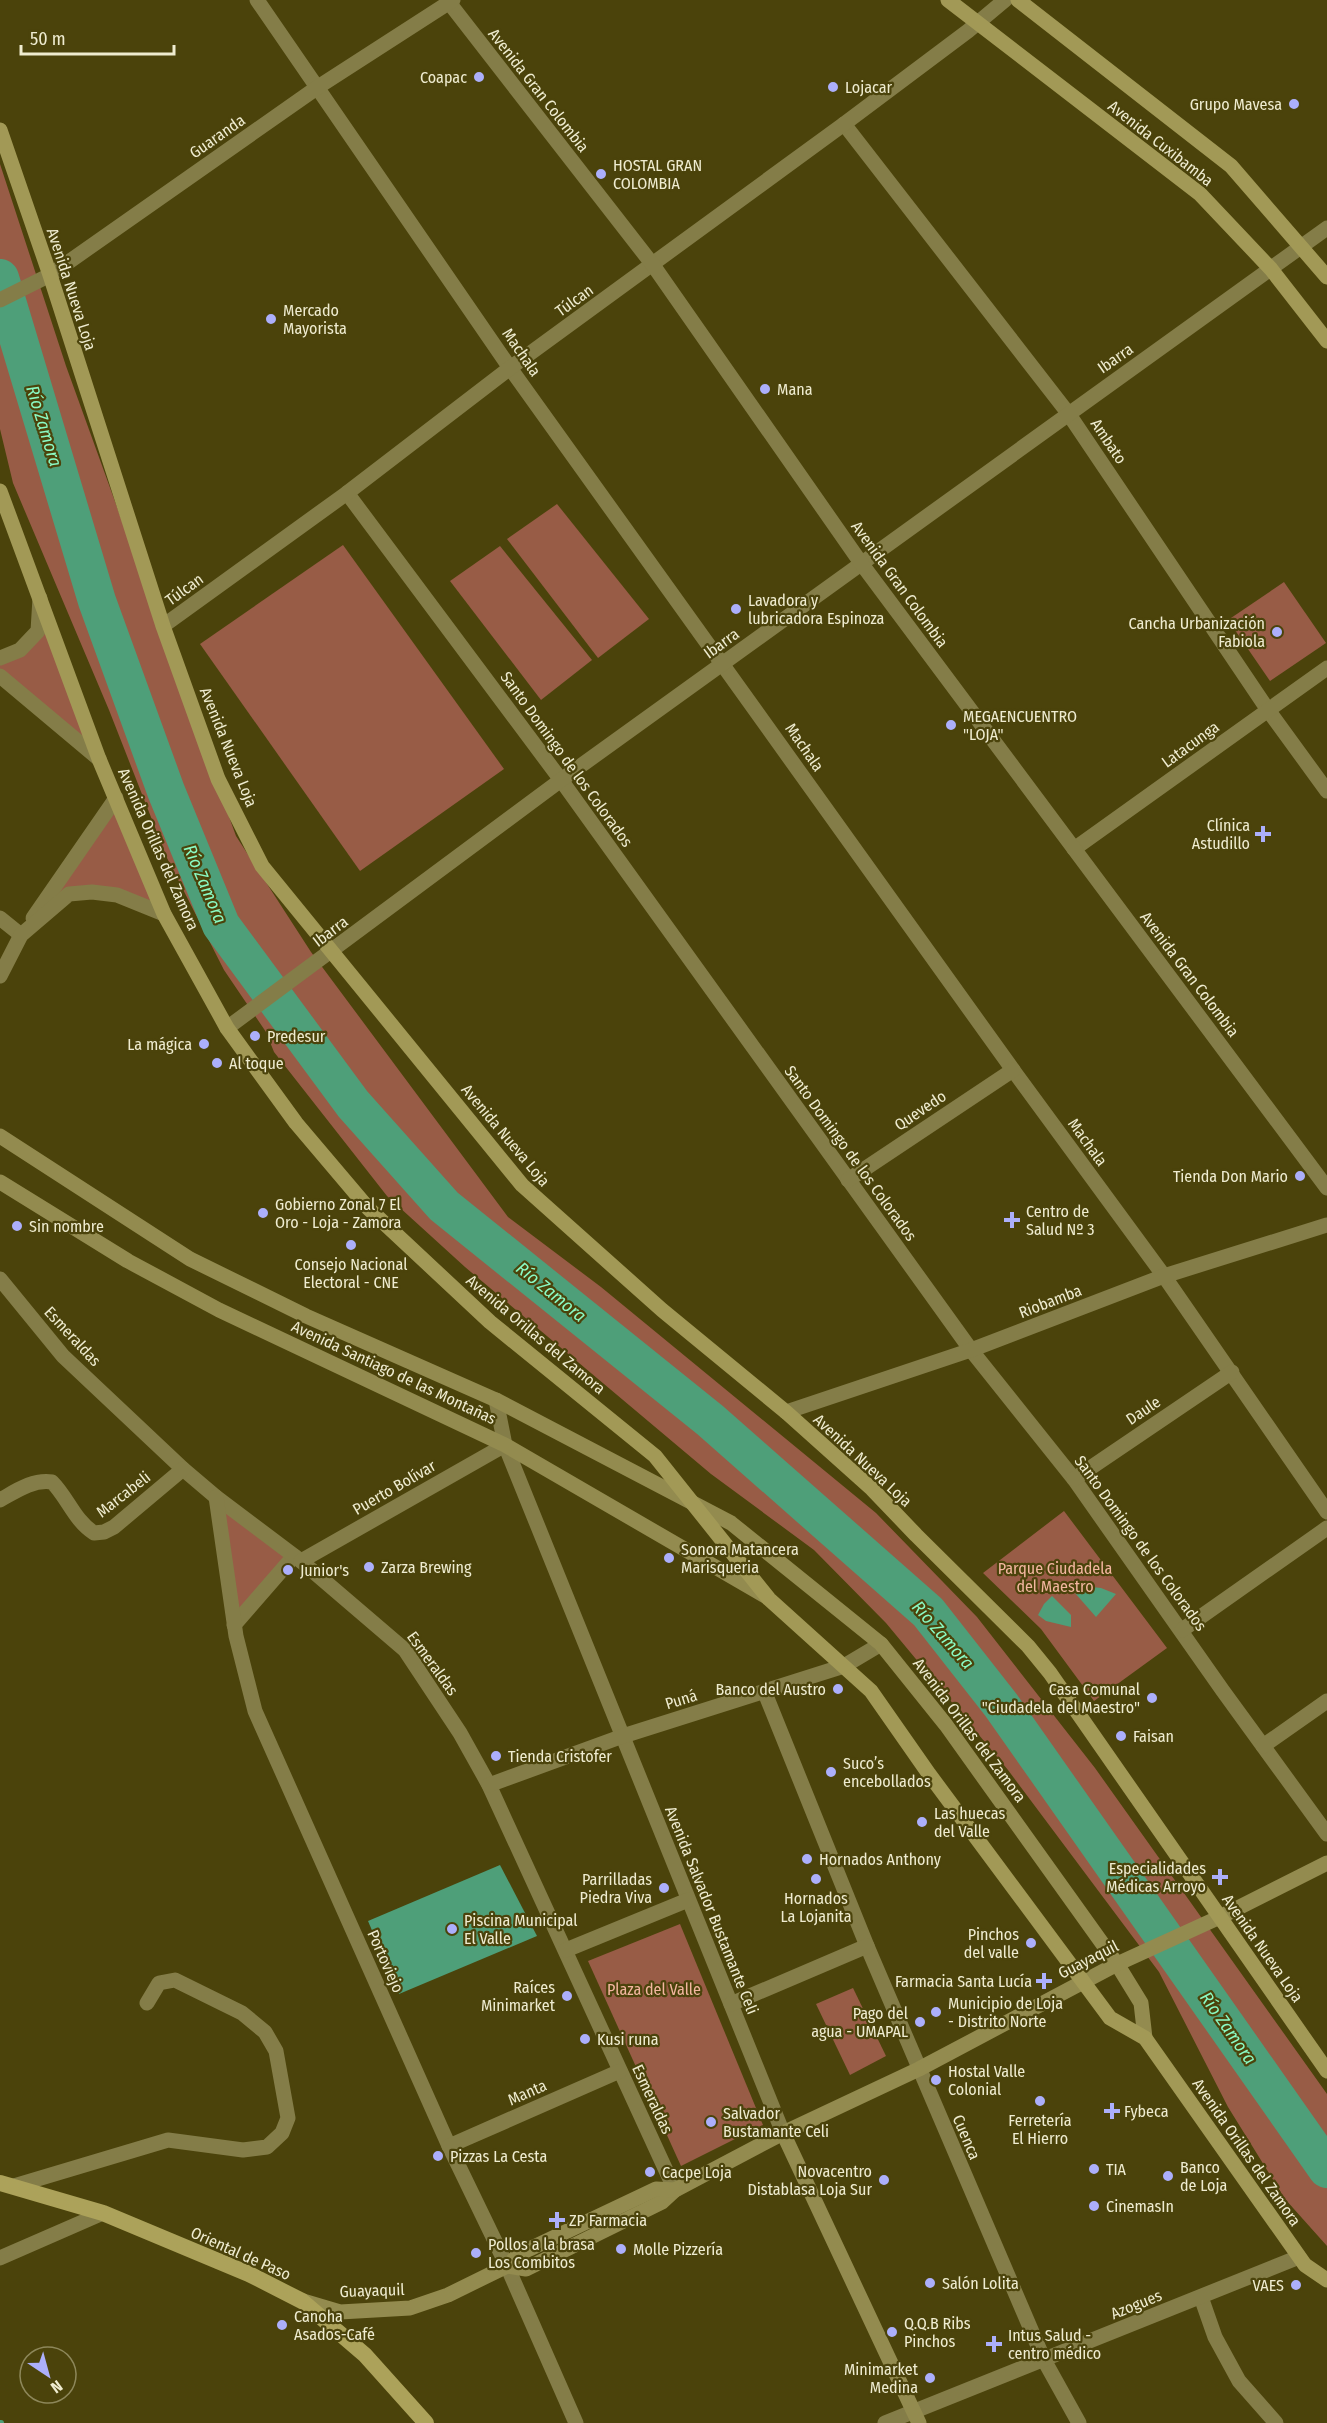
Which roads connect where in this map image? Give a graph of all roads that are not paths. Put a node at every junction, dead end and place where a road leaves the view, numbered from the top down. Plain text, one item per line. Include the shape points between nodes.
1 (257, 0) edge
2 (948, 0) edge
3 (1005, 0) edge
4 (1018, 0) edge
5 (450, 1) edge
6 (977, 24) junction
7 (318, 87) junction
8 (844, 124) junction
9 (0, 130) edge
10 (1327, 228) edge
11 (1302, 246) junction
12 (653, 265) junction
13 (1271, 269) junction
14 (50, 275) junction
15 (1327, 277) edge
16 (0, 300) edge
17 (1327, 341) edge
18 (510, 368) junction
19 (1068, 413) junction
20 (0, 491) edge
21 (347, 493) junction
22 (861, 563) junction
23 (40, 595) junction
24 (163, 626) junction
25 (0, 658) edge
26 (723, 663) junction
27 (1327, 668) edge
28 (0, 676) edge
29 (1268, 710) junction
30 (99, 759) junction
31 (561, 780) junction
32 (1327, 791) edge
33 (116, 798) junction
34 (1074, 849) junction
35 (164, 914) junction
36 (0, 918) edge
37 (21, 935) junction
38 (333, 951) junction
39 (0, 976) edge
40 (227, 1028) junction
41 (1013, 1070) junction
42 (0, 1136) edge
43 (848, 1180) junction
44 (0, 1182) edge
45 (1327, 1188) edge
46 (1327, 1225) edge
47 (1164, 1276) junction
48 (0, 1279) edge
49 (971, 1350) junction
50 (1232, 1372) junction
51 (496, 1400) junction
52 (786, 1412) junction
53 (505, 1445) junction
54 (183, 1469) junction
55 (1074, 1479) junction
56 (216, 1497) junction
57 (0, 1500) edge
58 (694, 1503) junction
59 (1327, 1512) edge
60 (1327, 1528) edge
61 (298, 1558) junction
62 (769, 1599) junction
63 (234, 1625) junction
64 (1182, 1630) junction
65 (881, 1644) junction
66 (844, 1666) junction
67 (765, 1693) junction
68 (1327, 1701) edge
69 (623, 1736) junction
70 (1263, 1746) junction
71 (489, 1785) junction
72 (1327, 1834) edge
73 (1327, 1863) edge
74 (687, 1900) junction
75 (1220, 1917) junction
76 (867, 1946) junction
77 (566, 1950) junction
78 (1117, 1964) junction
79 (1083, 1982) junction
80 (147, 2003) dead end
81 (731, 2004) junction
82 (1145, 2038) junction
83 (918, 2069) junction
84 (620, 2071) junction
85 (1327, 2071) edge
86 (783, 2133) junction
87 (449, 2146) junction
88 (7, 2185) edge
89 (675, 2190) junction
90 (103, 2212) junction
91 (1299, 2257) junction
92 (0, 2258) edge
93 (507, 2266) junction
94 (1327, 2280) edge
95 (1200, 2297) junction
96 (302, 2301) junction
97 (1044, 2360) junction
98 (917, 2417) edge
99 (426, 2423) edge
100 (576, 2423) edge
101 (885, 2423) edge
102 (1080, 2423) edge
103 (1276, 2423) edge

1 - 7 street, Machala
2 - 6 main road, Avenida Cuxibamba
3 - 6 street, Túlcan
4 - 11 main road, Avenida Cuxibamba via 1231,166
5 - 7 street, Guaranda
5 - 12 street, Avenida Gran Colombia
6 - 8 street, Túlcan
6 - 13 main road, Avenida Cuxibamba via 1200,194
7 - 14 street, Guaranda
7 - 18 street, Machala
8 - 12 street, Túlcan
8 - 19 street, Ambato
9 - 14 main road, Avenida Nueva Loja
10 - 11 street, Ibarra
11 - 13 street, Ibarra
11 - 15 main road, Avenida Cuxibamba
12 - 18 street, Túlcan
12 - 22 street, Avenida Gran Colombia
13 - 17 main road, Avenida Cuxibamba
13 - 19 street, Ibarra
14 - 16 street, Guaranda
14 - 24 main road, Avenida Nueva Loja
18 - 21 street, Túlcan
18 - 26 street, Machala
19 - 22 street, Ibarra
19 - 29 street, Ambato
20 - 23 main road, Avenida Orillas del Zamora
21 - 24 street, Túlcan
21 - 31 street, Santo Domingo de los Colorados
22 - 26 street, Ibarra
22 - 34 street, Avenida Gran Colombia
23 - 25 street via 38,631 20,650
23 - 30 main road, Avenida Orillas del Zamora
24 - 38 main road, Avenida Nueva Loja via 218,779 252,848 262,866
26 - 31 street, Ibarra
26 - 41 street, Machala
27 - 29 street, Latacunga
28 - 30 street
29 - 32 street, Ambato
29 - 34 street, Latacunga
30 - 33 main road, Avenida Orillas del Zamora
31 - 38 street, Ibarra
31 - 43 street, Santo Domingo de los Colorados
33 - 35 main road, Avenida Orillas del Zamora
33 - 37 street
34 - 45 street, Avenida Gran Colombia
35 - 37 street via 117,895 69,894
35 - 40 main road, Avenida Orillas del Zamora
36 - 37 street
37 - 39 street
38 - 40 street, Ibarra
38 - 52 main road, Avenida Nueva Loja via 522,1185 662,1310
40 - 58 main road, Avenida Orillas del Zamora via 296,1123 368,1208 489,1322 655,1456
41 - 43 street, Quevedo
41 - 47 street, Machala
42 - 51 main road, Avenida Santiago de las Montañas via 190,1258 306,1316
43 - 49 street, Santo Domingo de los Colorados
44 - 53 main road, Avenida Santiago de las Montañas via 128,1261 219,1310
46 - 47 street, Riobamba
47 - 49 street, Riobamba
47 - 50 street, Machala
48 - 54 street, Esmeraldas via 63,1356
49 - 52 street, Riobamba
49 - 55 street, Santo Domingo de los Colorados
50 - 55 street, Daule
50 - 59 street, Machala
51 - 53 street, Avenida Salvador Bustamante Celi
51 - 58 main road, Avenida Santiago de las Montañas
52 - 75 main road, Avenida Nueva Loja via 873,1489 1028,1646
53 - 61 street, Puerto Bolívar
53 - 62 main road, Avenida Santiago de las Montañas
53 - 69 street, Avenida Salvador Bustamante Celi
54 - 56 street, Esmeraldas
54 - 57 street, Marcabeli via 104,1532 94,1533 86,1528 52,1482 28,1485
55 - 64 street, Santo Domingo de los Colorados
56 - 61 street, Esmeraldas
56 - 63 street, Portoviejo
58 - 62 main road, Avenida Orillas del Zamora
58 - 65 main road, Avenida Orillas del Zamora via 731,1523
60 - 64 street
61 - 63 street, Puerto Bolívar
61 - 71 street, Esmeraldas via 405,1650
62 - 66 main road, Avenida Orillas del Zamora
63 - 87 street, Portoviejo via 255,1711
64 - 70 street, Santo Domingo de los Colorados
65 - 66 street, Puná
65 - 78 main road, Avenida Orillas del Zamora via 946,1725
66 - 67 street, Puná
66 - 79 main road, Avenida Orillas del Zamora via 871,1692
67 - 69 street, Puná
67 - 76 street, Cuenca
68 - 70 street
69 - 71 street, Puná
69 - 74 street, Avenida Salvador Bustamante Celi
70 - 72 street, Santo Domingo de los Colorados
71 - 77 street, Esmeraldas
73 - 75 main road, Guayaquil
74 - 77 street
74 - 81 street, Avenida Salvador Bustamante Celi
75 - 78 main road, Guayaquil
75 - 85 main road, Avenida Nueva Loja
76 - 81 street
76 - 83 street, Cuenca
77 - 84 street, Esmeraldas
78 - 79 main road, Guayaquil
78 - 82 main road, Avenida Orillas del Zamora via 1141,2003
79 - 82 main road, Avenida Orillas del Zamora via 1110,2018
79 - 83 main road, Guayaquil
80 - 88 street via 159,1983 175,1980 242,2013 265,2032 276,2051 288,2118 282,2133 267,2147 243,2150 168,2140
81 - 86 street, Avenida Salvador Bustamante Celi
82 - 91 main road, Avenida Orillas del Zamora
83 - 86 main road, Guayaquil
83 - 97 street, Cuenca
84 - 87 street, Manta
84 - 89 street, Esmeraldas
86 - 89 main road, Guayaquil
86 - 98 main road, Avenida Salvador Bustamante Celi
87 - 93 street, Portoviejo
88 - 90 highway, Oriental de Paso
89 - 93 main road, Guayaquil via 656,2189 519,2254
90 - 92 street
90 - 96 highway, Oriental de Paso via 249,2274
91 - 94 main road, Avenida Orillas del Zamora
91 - 95 street, Azogues
93 - 96 main road, Guayaquil via 448,2295 410,2308 340,2312
93 - 100 street, Portoviejo
95 - 97 street, Azogues
95 - 103 street via 1215,2337 1239,2381
96 - 99 highway, Oriental de Paso via 365,2355
97 - 98 street, Azogues
97 - 102 street, Cuenca
98 - 101 street, Azogues

